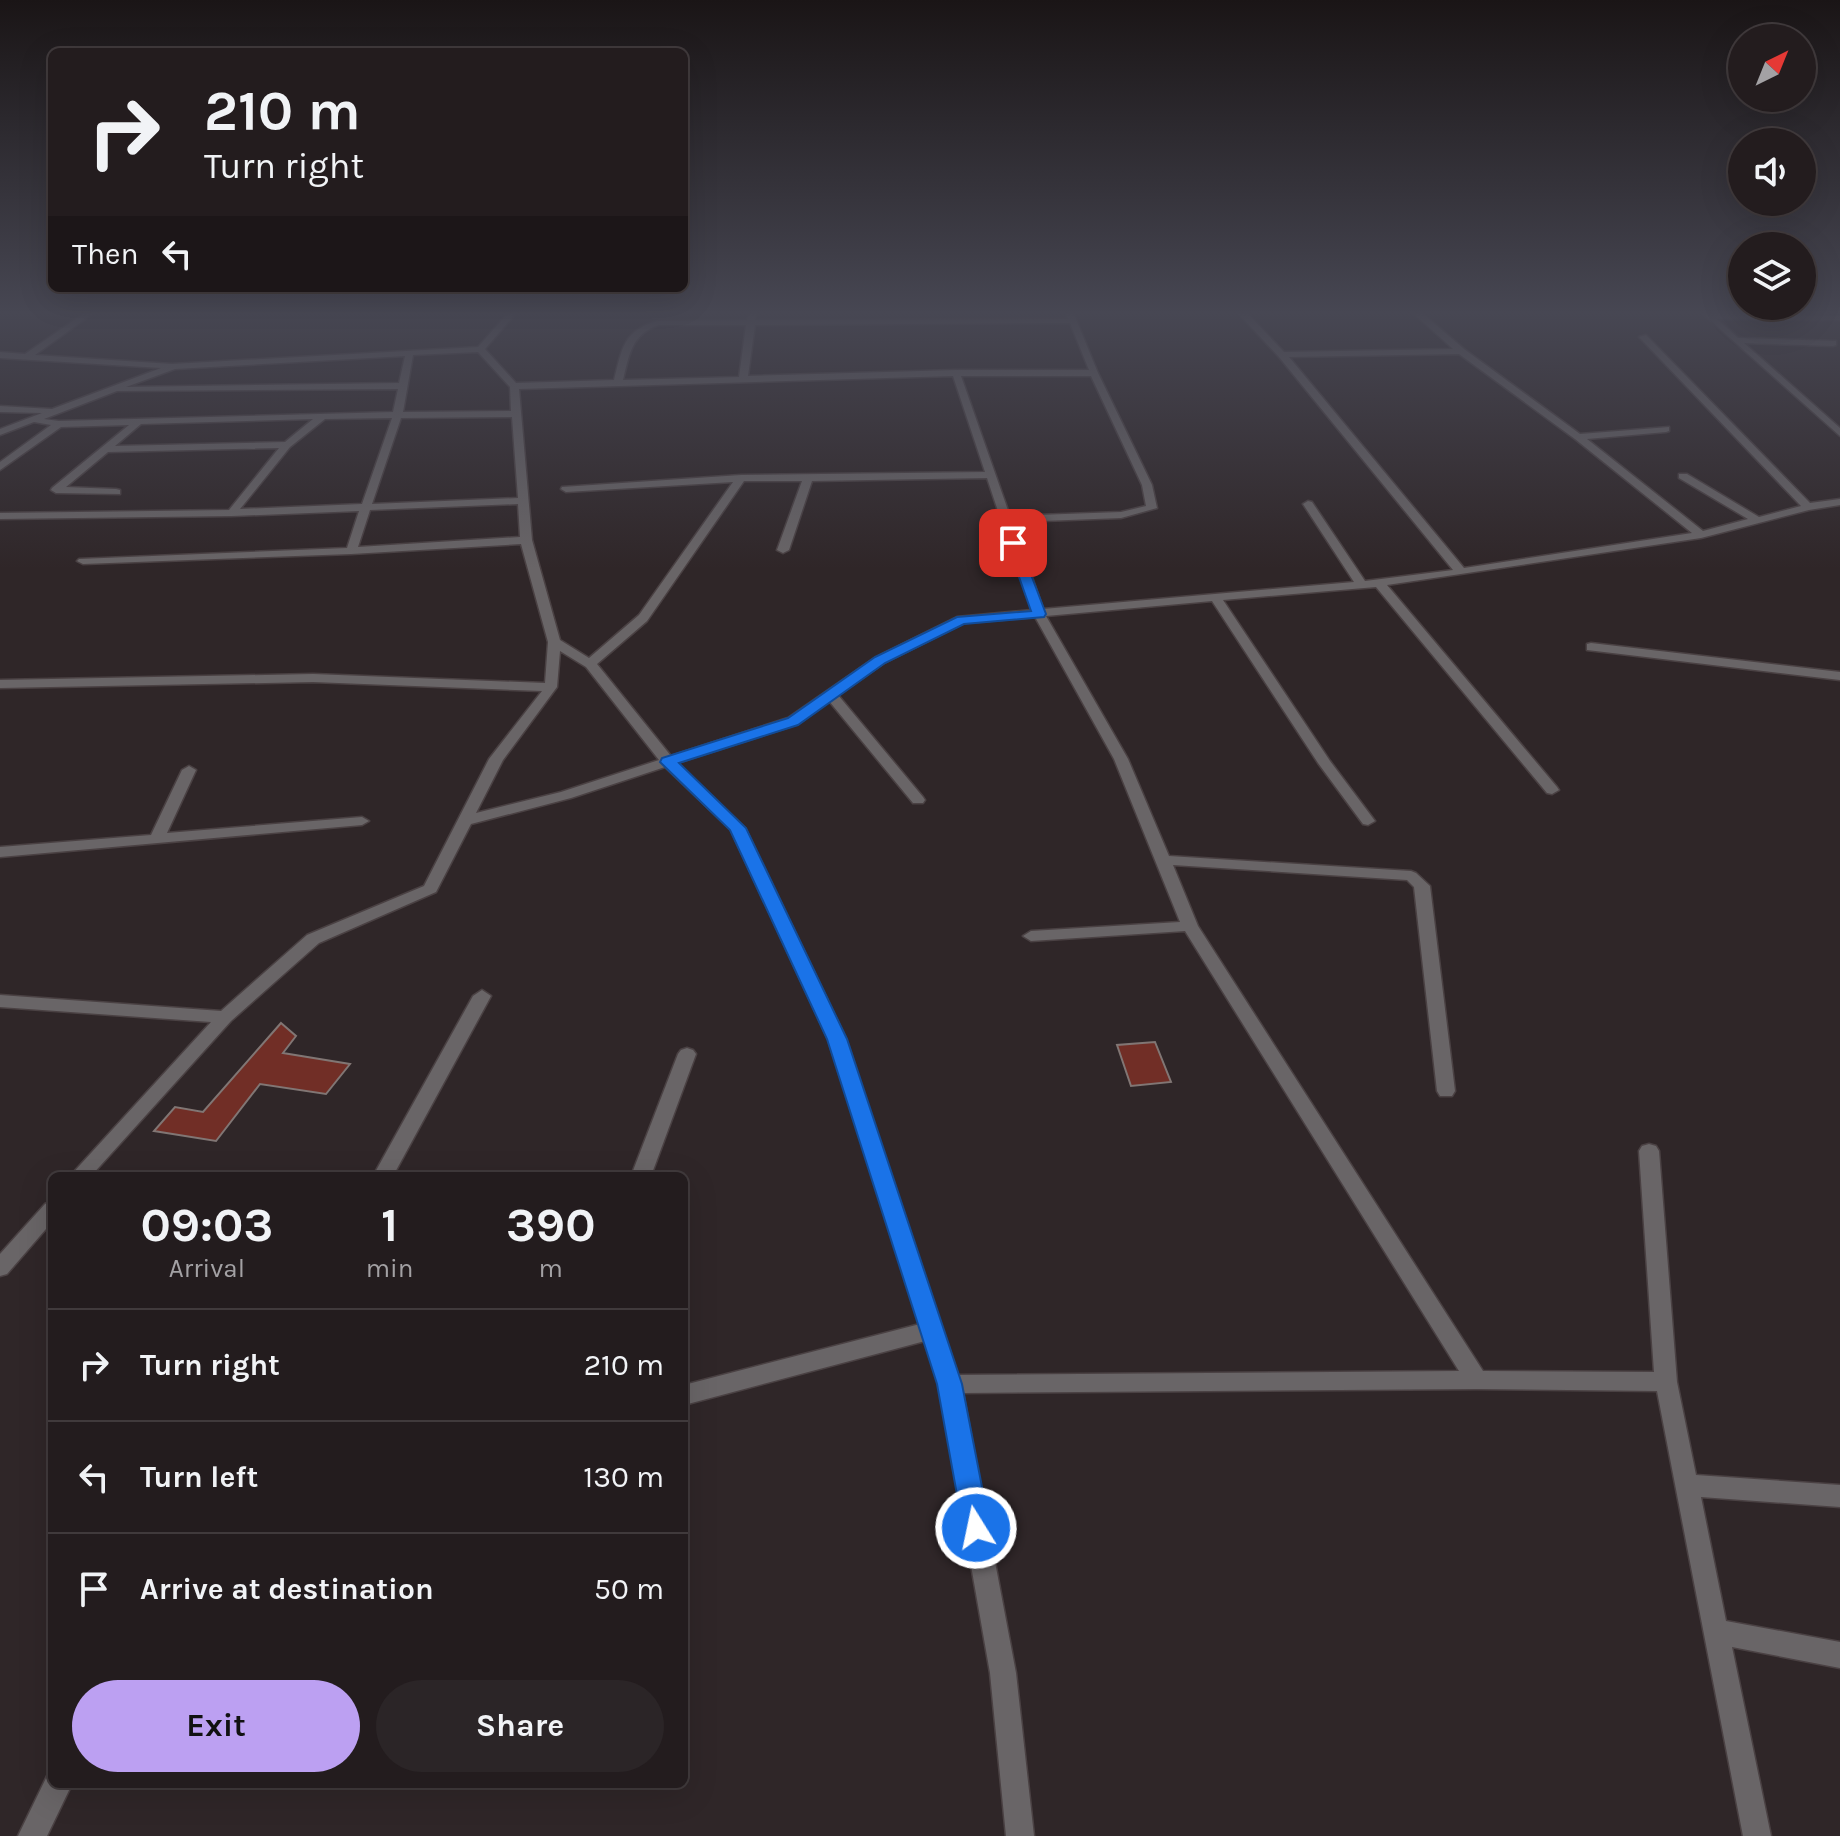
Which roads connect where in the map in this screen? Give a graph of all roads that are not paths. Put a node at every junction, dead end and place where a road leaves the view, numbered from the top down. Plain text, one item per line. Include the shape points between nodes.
1 (91, 398) edge
2 (401, 398) edge
3 (514, 398) edge
4 (964, 398) edge
5 (1106, 398) edge
6 (1317, 398) edge
7 (1525, 398) edge
8 (1702, 398) edge
9 (1801, 398) edge
10 (0, 409) edge
11 (57, 410) junction
12 (515, 414) junction
13 (1840, 415) edge
14 (323, 416) junction
15 (397, 417) junction
16 (34, 420) junction
17 (140, 420) junction
18 (1828, 421) junction
19 (59, 424) junction
20 (1666, 429) dead end
21 (0, 432) edge
22 (1840, 433) edge
23 (1578, 437) junction
24 (287, 445) junction
25 (103, 449) junction
26 (0, 467) edge
27 (989, 475) junction
28 (1683, 476) dead end
29 (741, 478) junction
30 (808, 478) junction
31 (566, 489) dead end
32 (116, 492) dead end
33 (523, 501) junction
34 (1840, 502) edge
35 (1308, 504) dead end
36 (1808, 507) junction
37 (366, 509) junction
38 (232, 513) junction
39 (0, 516) edge
40 (1004, 519) junction
41 (1757, 520) junction
42 (1701, 535) junction
43 (526, 540) junction
44 (783, 550) dead end
45 (351, 551) junction
46 (83, 561) dead end
47 (1461, 572) junction
48 (1379, 583) junction
49 (1361, 584) junction
50 (1214, 596) junction
51 (1039, 614) junction
52 (554, 642) junction
53 (1591, 647) dead end
54 (590, 664) junction
55 (1840, 676) edge
56 (0, 684) edge
57 (551, 687) junction
58 (831, 695) junction
59 (668, 762) junction
60 (189, 770) dead end
61 (1552, 790) dead end
62 (918, 800) dead end
63 (362, 821) dead end
64 (463, 821) junction
65 (1368, 821) dead end
66 (156, 840) junction
67 (0, 852) edge
68 (1162, 860) junction
69 (1190, 926) junction
70 (1031, 936) dead end
71 (482, 996) dead end
72 (0, 1001) edge
73 (225, 1017) junction
74 (687, 1054) dead end
75 (1446, 1091) dead end
76 (1649, 1151) dead end
77 (84, 1172) edge
78 (385, 1172) edge
79 (643, 1172) edge
80 (48, 1214) edge
81 (0, 1268) edge
82 (932, 1330) junction
83 (1477, 1380) junction
84 (1666, 1382) junction
85 (950, 1384) junction
86 (688, 1394) edge
87 (1687, 1485) junction
88 (1840, 1496) edge
89 (1716, 1631) junction
90 (1840, 1655) edge
91 (56, 1788) edge
92 (32, 1836) edge
93 (1020, 1836) edge
94 (1757, 1836) edge

1 - 11 street
2 - 15 street
3 - 12 street
4 - 27 street
5 - 40 street via 1147,485 1152,508 1121,515
6 - 47 street
7 - 23 street
8 - 36 street
9 - 18 street
10 - 11 street
11 - 16 street
12 - 15 street
12 - 33 street
13 - 18 street
14 - 15 street
14 - 17 street
14 - 24 street
15 - 37 street
16 - 19 street
16 - 21 street
17 - 19 street
17 - 25 street
18 - 22 street
19 - 26 street
20 - 23 street
23 - 42 street
24 - 25 street
24 - 38 street
25 - 32 street via 56,490
27 - 30 street
27 - 40 street
28 - 41 street
29 - 30 street
29 - 31 street
29 - 54 street via 643,618
30 - 44 street
33 - 37 street
33 - 43 street
34 - 36 street
35 - 49 street
36 - 41 street
37 - 38 street
37 - 45 street
38 - 39 street
40 - 51 street
41 - 42 street
42 - 47 street
43 - 45 street
43 - 52 street
45 - 46 street
47 - 48 street
48 - 49 street
48 - 61 street
49 - 50 street
50 - 51 street
50 - 65 street
51 - 58 street via 961,620 880,660
51 - 68 street via 1121,759
52 - 54 street
52 - 57 street
53 - 55 street
54 - 59 street
56 - 57 street via 313,678
57 - 64 street via 496,759
58 - 59 street via 793,721
58 - 62 street
59 - 64 street
59 - 82 street via 738,828 837,1039
60 - 66 street
63 - 66 street
64 - 73 street via 430,889 313,939
66 - 67 street
68 - 69 street
68 - 75 street via 1411,876 1422,886
69 - 70 street
69 - 83 street
71 - 78 street
72 - 73 street
73 - 77 street
74 - 79 street
76 - 84 street
80 - 81 street
82 - 85 street
82 - 86 street
83 - 84 street
83 - 85 street
84 - 87 street
85 - 93 street via 1003,1673
87 - 88 street
87 - 89 street
89 - 90 street
89 - 94 street
91 - 92 street

